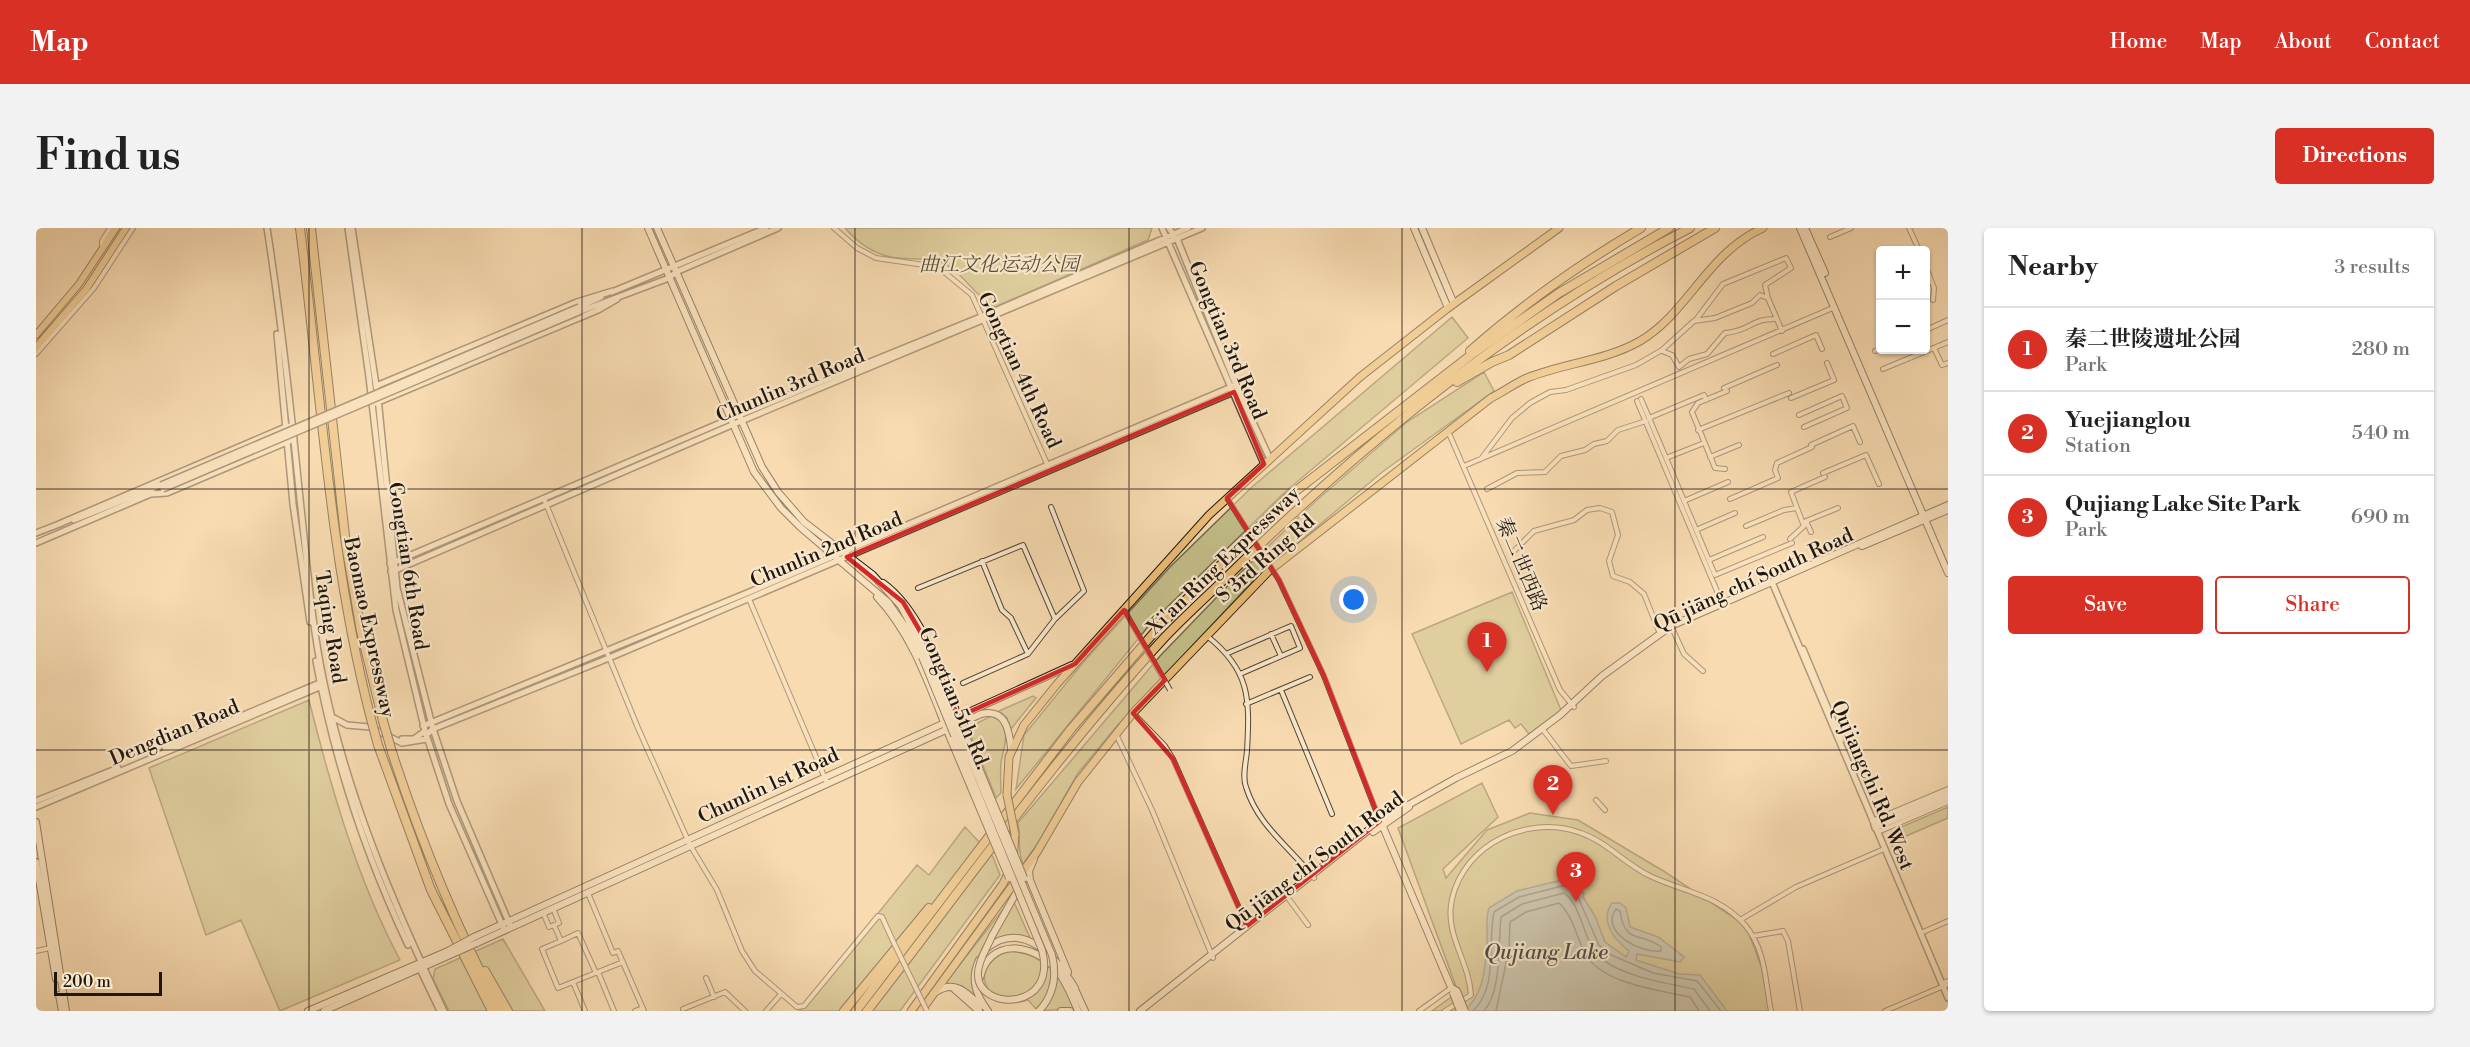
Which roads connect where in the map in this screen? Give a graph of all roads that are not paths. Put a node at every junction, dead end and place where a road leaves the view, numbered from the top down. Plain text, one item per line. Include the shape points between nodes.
1 (110, 228) edge
2 (116, 228) edge
3 (126, 228) edge
4 (133, 228) edge
5 (265, 228) edge
6 (300, 228) edge
7 (311, 228) edge
8 (350, 228) edge
9 (648, 228) edge
10 (657, 228) edge
11 (766, 228) edge
12 (778, 228) edge
13 (834, 228) edge
14 (1162, 228) edge
15 (1169, 228) edge
16 (1188, 228) edge
17 (1202, 228) edge
18 (1414, 228) edge
19 (1422, 228) edge
20 (1559, 228) edge
21 (1641, 228) edge
22 (1669, 228) edge
23 (1690, 228) edge
24 (1715, 228) edge
25 (1763, 228) edge
26 (1800, 228) edge
27 (1805, 228) edge
28 (1851, 228) edge
29 (1909, 228) edge
30 (1830, 237) dead end
31 (1171, 238) junction
32 (1916, 246) edge
33 (102, 252) junction
34 (665, 269) junction
35 (675, 270) junction
36 (669, 278) junction
37 (1930, 278) edge
38 (613, 291) junction
39 (1768, 298) junction
40 (617, 299) junction
41 (1933, 300) dead end
42 (1451, 306) junction
43 (1835, 307) junction
44 (580, 309) junction
45 (984, 318) junction
46 (1777, 319) junction
47 (1948, 320) edge
48 (1695, 321) junction
49 (1930, 328) edge
50 (1782, 331) junction
51 (36, 335) edge
52 (1948, 342) edge
53 (36, 347) edge
54 (1935, 348) junction
55 (1822, 349) dead end
56 (1662, 351) junction
57 (36, 354) edge
58 (1773, 354) dead end
59 (1827, 363) dead end
60 (1948, 363) edge
61 (1778, 364) dead end
62 (1883, 369) dead end
63 (374, 387) junction
64 (1235, 389) junction
65 (1639, 400) dead end
66 (1706, 400) junction
67 (379, 402) junction
68 (371, 405) junction
69 (1798, 415) dead end
70 (740, 418) junction
71 (1401, 420) junction
72 (1648, 420) junction
73 (733, 421) junction
74 (292, 425) junction
75 (285, 426) junction
76 (1804, 427) dead end
77 (1376, 429) junction
78 (1448, 430) junction
79 (1698, 430) junction
80 (294, 439) junction
81 (286, 442) junction
82 (1860, 442) dead end
83 (1704, 443) junction
84 (1739, 445) dead end
85 (1710, 458) junction
86 (1481, 459) junction
87 (1666, 459) junction
88 (1267, 461) junction
89 (1464, 466) junction
90 (1048, 467) junction
91 (1725, 469) dead end
92 (1728, 482) dead end
93 (1879, 484) dead end
94 (162, 487) junction
95 (1487, 489) dead end
96 (151, 494) junction
97 (1227, 498) junction
98 (1730, 499) dead end
99 (1684, 501) junction
100 (546, 502) junction
101 (1948, 505) edge
102 (1051, 507) dead end
103 (1797, 508) junction
104 (1838, 508) dead end
105 (1948, 510) edge
106 (1735, 513) dead end
107 (1926, 516) junction
108 (59, 524) junction
109 (1746, 526) dead end
110 (1696, 530) junction
111 (1811, 532) dead end
112 (36, 533) edge
113 (1763, 537) dead end
114 (36, 543) edge
115 (1513, 552) dead end
116 (844, 555) junction
117 (836, 558) junction
118 (1709, 560) junction
119 (982, 561) junction
120 (1948, 563) edge
121 (392, 564) junction
122 (393, 571) junction
123 (1948, 573) edge
124 (873, 575) junction
125 (1774, 583) junction
126 (864, 584) junction
127 (918, 588) dead end
128 (748, 596) junction
129 (1722, 603) junction
130 (1124, 610) junction
131 (1055, 619) junction
132 (1672, 630) junction
133 (1271, 634) junction
134 (1660, 634) junction
135 (1206, 636) junction
136 (606, 652) junction
137 (1228, 653) junction
138 (1028, 654) junction
139 (924, 656) junction
140 (1281, 656) junction
141 (609, 658) junction
142 (1075, 664) junction
143 (1703, 671) dead end
144 (1240, 674) junction
145 (1310, 677) dead end
146 (963, 683) dead end
147 (322, 684) junction
148 (1170, 690) dead end
149 (1281, 690) junction
150 (1246, 704) junction
151 (1573, 706) junction
152 (1133, 713) junction
153 (332, 717) junction
154 (960, 720) junction
155 (353, 726) junction
156 (432, 726) junction
157 (945, 726) junction
158 (1544, 731) junction
159 (425, 733) junction
160 (1116, 734) junction
161 (336, 738) junction
162 (1011, 748) junction
163 (1606, 761) dead end
164 (826, 780) junction
165 (1948, 789) edge
166 (1948, 796) edge
167 (1596, 800) dead end
168 (36, 801) edge
169 (1948, 802) edge
170 (36, 807) edge
171 (1605, 810) dead end
172 (1332, 814) dead end
173 (36, 822) edge
174 (1382, 823) junction
175 (1876, 826) junction
176 (689, 843) junction
177 (1884, 849) junction
178 (1037, 852) junction
179 (36, 862) edge
180 (1029, 871) junction
181 (958, 875) junction
182 (1313, 876) junction
183 (587, 892) junction
184 (1020, 897) junction
185 (1288, 898) junction
186 (1032, 904) junction
187 (552, 908) junction
188 (453, 912) junction
189 (543, 912) junction
190 (1740, 920) junction
191 (1948, 921) edge
192 (506, 925) junction
193 (554, 925) junction
194 (1308, 925) dead end
195 (1247, 926) junction
196 (1923, 932) junction
197 (1753, 936) junction
198 (561, 941) junction
199 (456, 943) junction
200 (51, 948) junction
201 (36, 951) edge
202 (1212, 956) junction
203 (623, 962) junction
204 (421, 967) junction
205 (901, 967) junction
206 (597, 972) junction
207 (706, 978) dead end
208 (573, 982) junction
209 (980, 984) junction
210 (1946, 985) edge
211 (950, 987) junction
212 (1075, 988) junction
213 (1452, 990) junction
214 (781, 994) junction
215 (933, 994) junction
216 (714, 997) junction
217 (1948, 998) edge
218 (1032, 1003) dead end
219 (997, 1007) dead end
220 (643, 1009) edge
221 (683, 1009) dead end
222 (742, 1010) edge
223 (62, 1011) edge
224 (66, 1011) edge
225 (308, 1011) edge
226 (324, 1011) edge
227 (442, 1011) edge
228 (487, 1011) edge
229 (492, 1011) edge
230 (500, 1011) edge
231 (508, 1011) edge
232 (585, 1011) edge
233 (614, 1011) edge
234 (635, 1011) edge
235 (766, 1011) edge
236 (844, 1011) edge
237 (856, 1011) edge
238 (867, 1011) edge
239 (872, 1011) edge
240 (911, 1011) edge
241 (921, 1011) edge
242 (927, 1011) edge
243 (979, 1011) edge
244 (987, 1011) edge
245 (1039, 1011) edge
246 (1061, 1011) edge
247 (1070, 1011) edge
248 (1078, 1011) edge
249 (1085, 1011) edge
250 (1140, 1011) edge
251 (1147, 1011) edge
252 (1419, 1011) edge
253 (1445, 1011) edge
254 (1460, 1011) edge
255 (1466, 1011) edge
256 (1771, 1011) edge
257 (1800, 1011) edge
258 (1885, 1011) edge

1 - 33 street via 102,241
2 - 33 main road
3 - 53 main road via 87,288
4 - 57 street via 94,288
5 - 74 street, Taqing Road
5 - 75 street, Taqing Road
6 - 199 highway, Baomao Expressway, bridge via 336,546 350,631 378,745 419,860
7 - 188 highway, Baomao Expressway, bridge via 346,545 359,621 392,752 416,824
8 - 63 street, Gongtian 6th Road
9 - 34 main road, Gongtian 5th Rd.
10 - 35 main road, Gongtian 5th Rd.
11 - 35 street
12 - 35 street
13 - 45 street, Gongtian 4th Road via 876,258 938,267 972,295
14 - 31 street, Gongtian 3rd Road
15 - 31 street, Gongtian 3rd Road
16 - 31 street, Chunlin 3rd Road
17 - 31 street, Chunlin 3rd Road
18 - 42 main road
19 - 42 main road
20 - 42 highway
21 - 77 highway via 1536,296
22 - 77 highway, Xi'an Ring Expressway via 1559,293
23 - 71 highway, Xi'an Ring Expressway via 1569,300 1478,361
24 - 71 highway via 1509,355 1457,382
25 - 78 highway, S 3rd Ring Rd via 1715,262 1675,310 1641,341 1613,354 1527,378 1491,398
26 - 43 main road
27 - 107 main road
28 - 30 street
29 - 32 street
31 - 45 street, Chunlin 3rd Road
31 - 64 street, Gongtian 3rd Road
33 - 51 main road
34 - 35 street
34 - 36 main road, Gongtian 5th Rd.
34 - 38 street
35 - 36 street
35 - 70 main road, Gongtian 5th Rd.
36 - 40 street
36 - 73 main road, Gongtian 5th Rd.
37 - 41 street
38 - 44 street
38 - 63 street via 577,302
39 - 46 street
39 - 48 street via 1760,295 1752,303 1715,318
39 - 48 street via 1765,285 1791,268 1786,258 1723,284
40 - 44 street
40 - 67 street
42 - 88 highway via 1360,377
43 - 50 street
43 - 107 main road
44 - 94 street, bridge
45 - 70 street, Chunlin 3rd Road
45 - 90 street, Gongtian 4th Road
46 - 50 street
46 - 56 street via 1760,319 1743,332 1725,333 1707,354 1689,359 1679,367 1672,355
47 - 49 street
48 - 56 street
50 - 86 street
52 - 54 street
54 - 60 street via 1942,365
54 - 62 street
55 - 58 street via 1816,335
56 - 86 street via 1636,365 1550,392 1530,403 1512,418
59 - 79 street via 1834,380
61 - 66 street
63 - 67 street, Gongtian 6th Road
63 - 68 street, Gongtian 6th Road
64 - 88 street, Gongtian 3rd Road
64 - 90 street, Chunlin 2nd Road
65 - 72 street
66 - 72 street via 1704,395
66 - 79 street via 1692,412
67 - 68 street
67 - 121 street, Gongtian 6th Road
68 - 121 street, Gongtian 6th Road
69 - 76 street via 1842,396 1847,408
70 - 73 street, Chunlin 3rd Road
70 - 116 main road, Gongtian 5th Rd. via 778,492 804,522
71 - 205 highway, Xi'an Ring Expressway via 1300,506 1166,636 1048,776
72 - 87 street
72 - 95 street via 1618,430 1607,441 1561,456 1545,472 1517,473
72 - 129 street
73 - 100 street, Chunlin 3rd Road
73 - 117 main road, Gongtian 5th Rd. via 754,472 781,508
74 - 75 street
74 - 80 street, Taqing Road
75 - 81 street, Taqing Road
75 - 108 street
77 - 181 highway, Xi'an Ring Expressway via 1288,497 1158,628 1071,729
78 - 89 street, 秦二世西路
78 - 135 highway, S 3rd Ring Rd via 1269,572
79 - 83 street
80 - 81 street
80 - 147 street, Taqing Road
81 - 96 street via 167,493
81 - 147 street, Taqing Road
82 - 98 street via 1853,426 1777,463 1774,470 1778,478
83 - 85 street
83 - 87 street
84 - 85 street
85 - 91 street via 1715,468
86 - 89 street
87 - 99 street
88 - 97 highway
89 - 151 street, 秦二世西路 via 1560,690
90 - 116 street, Chunlin 2nd Road
92 - 99 street
93 - 103 street via 1866,455 1791,492
94 - 96 street
94 - 108 street
96 - 114 street
97 - 130 highway
97 - 174 street, bridge via 1279,580 1324,676
99 - 110 street
100 - 121 street, Chunlin 3rd Road
100 - 122 street, Chunlin 3rd Road
100 - 136 street
101 - 107 main road
102 - 131 street via 1084,591
103 - 109 street
103 - 118 street via 1804,526 1791,541 1715,575
104 - 111 street via 1806,520
105 - 107 main road, Qū jiāng chí South Road
106 - 110 street
107 - 120 main road
107 - 123 main road
107 - 125 main road, Qū jiāng chí South Road
108 - 112 street
110 - 118 street
113 - 118 street
115 - 134 street via 1534,531 1574,520 1587,510 1600,508 1612,512 1618,535 1609,561 1613,576 1630,582 1644,594
116 - 117 street, Chunlin 2nd Road
116 - 124 main road, Gongtian 5th Rd.
117 - 126 main road, Gongtian 5th Rd.
117 - 128 street, Chunlin 2nd Road
119 - 127 street
119 - 131 street via 1023,545
119 - 138 street via 1002,610 1011,618
121 - 122 street, Gongtian 6th Road
122 - 156 street, Gongtian 6th Road
122 - 159 street, Gongtian 6th Road via 396,610
124 - 139 main road, Gongtian 5th Rd. via 907,615
124 - 154 main road via 891,588 911,614
125 - 129 main road, Qū jiāng chí South Road
125 - 132 main road, Qū jiāng chí South Road
125 - 175 street, Qujiangchi Rd. West
126 - 139 main road, Gongtian 5th Rd. via 888,602
126 - 157 main road via 902,628
128 - 136 street, Chunlin 2nd Road
128 - 141 street, Chunlin 2nd Road
128 - 164 street
129 - 134 main road, Qū jiāng chí South Road
130 - 142 highway
130 - 148 street, bridge
131 - 138 street
132 - 143 street via 1684,654
132 - 151 main road, Qū jiāng chí South Road
133 - 137 street
133 - 140 street
133 - 140 street via 1291,626 1300,648
134 - 151 main road, Qū jiāng chí South Road via 1602,676
135 - 137 street
135 - 152 highway, S 3rd Ring Rd
136 - 141 street
136 - 156 street, Chunlin 2nd Road
137 - 144 street
138 - 146 street
139 - 184 main road, Gongtian 5th Rd., bridge
139 - 186 main road, Gongtian 5th Rd., bridge
140 - 144 street
141 - 156 street, Chunlin 2nd Road
141 - 176 street
142 - 154 main road, Chunlin 1st Road
142 - 162 highway via 1024,725
144 - 150 street
145 - 149 street
147 - 153 street, Taqing Road
147 - 161 street, Taqing Road
147 - 168 street, Dengdian Road
147 - 170 street, Dengdian Road
149 - 150 street
149 - 172 street
150 - 182 street via 1244,784 1268,830
151 - 158 main road, Qū jiāng chí South Road
151 - 174 main road, Qū jiāng chí South Road via 1512,751 1456,778
152 - 160 highway, S 3rd Ring Rd
152 - 195 street via 1173,759
153 - 155 street
153 - 161 street, Taqing Road
154 - 157 main road, Chunlin 1st Road
154 - 162 main road, Chunlin 1st Road via 985,713 999,715 1006,724
154 - 186 main road, bridge
155 - 159 street via 370,727 394,739 414,739
155 - 161 street via 342,730
156 - 159 street, Chunlin 2nd Road
156 - 192 street, Gongtian 6th Road
157 - 164 main road, Chunlin 1st Road
157 - 184 main road, bridge via 1000,860
158 - 163 street via 1571,766
158 - 174 main road, Qū jiāng chí South Road via 1514,754
159 - 192 street, Gongtian 6th Road via 449,804
160 - 178 highway, S 3rd Ring Rd via 1078,782
160 - 202 street
161 - 204 street, Taqing Road via 374,851
162 - 240 highway, bridge via 1006,776 1015,834 1013,863 1003,884
164 - 176 main road, Chunlin 1st Road
165 - 175 street
166 - 175 street
167 - 171 street
169 - 175 street
173 - 224 main road
174 - 182 main road, Qū jiāng chí South Road
174 - 213 main road
175 - 177 street, Qujiangchi Rd. West
175 - 196 street, Qujiangchi Rd. West
176 - 183 main road, Chunlin 1st Road
176 - 192 main road, Chunlin 1st Road
176 - 214 street via 717,890 742,951 755,971
177 - 190 street via 1796,887
177 - 210 street, Qujiangchi Rd. West
178 - 180 main road
178 - 215 highway, S 3rd Ring Rd
179 - 200 main road
180 - 209 main road, bridge via 992,936 978,972
180 - 212 main road
181 - 236 highway
181 - 237 highway, Xi'an Ring Expressway
182 - 185 main road, Qū jiāng chí South Road
182 - 195 main road, Qū jiāng chí South Road
183 - 187 main road, Chunlin 1st Road
183 - 203 street via 613,954 618,951
184 - 218 main road, Gongtian 5th Rd., bridge via 1044,961 1041,990
185 - 194 street
185 - 202 main road, Qū jiāng chí South Road
186 - 245 main road, Gongtian 5th Rd., bridge via 1054,965 1052,993
187 - 189 main road, Chunlin 1st Road
187 - 193 street via 559,923
188 - 230 highway, Baomao Expressway
188 - 231 highway
189 - 192 main road, Chunlin 1st Road
189 - 193 street via 549,927
190 - 197 street
190 - 253 street via 1721,903 1650,876 1581,833 1551,825 1513,832 1476,856 1456,885 1450,908 1451,929 1471,995
191 - 196 street
192 - 204 main road, Chunlin 1st Road, bridge
193 - 198 street
195 - 202 main road, Qū jiāng chí South Road
196 - 210 street, Qujiangchi Rd. West
197 - 256 street via 1762,957
197 - 257 street via 1783,931
198 - 206 street via 578,933
198 - 208 street via 542,949 558,988
199 - 228 highway
199 - 229 highway, Baomao Expressway
200 - 201 street
200 - 223 main road
202 - 250 main road, Qū jiāng chí South Road
202 - 251 main road, Qū jiāng chí South Road
203 - 206 street
203 - 220 street
204 - 225 main road
204 - 226 main road
204 - 227 street, Taqing Road
205 - 238 highway, Xi'an Ring Expressway
205 - 239 highway
206 - 208 street
206 - 233 street
207 - 216 street
208 - 232 street
209 - 219 main road via 985,996
209 - 248 main road, bridge via 981,970 988,959 1000,950 1014,947 1039,955 1062,978
210 - 217 street, Qujiangchi Rd. West
210 - 258 street
211 - 215 main road
211 - 243 main road
211 - 244 main road via 963,989
212 - 244 main road via 1058,962 1041,947 1025,939 1002,940 986,950 975,970 976,993
212 - 249 main road
213 - 252 street
213 - 254 main road, bridge
213 - 255 main road, bridge via 1457,991
214 - 235 street
214 - 242 street, bridge via 797,1007 804,1006 878,916 882,917
215 - 241 highway, S 3rd Ring Rd
216 - 221 street
216 - 222 street via 725,992
220 - 234 street
246 - 247 main road

